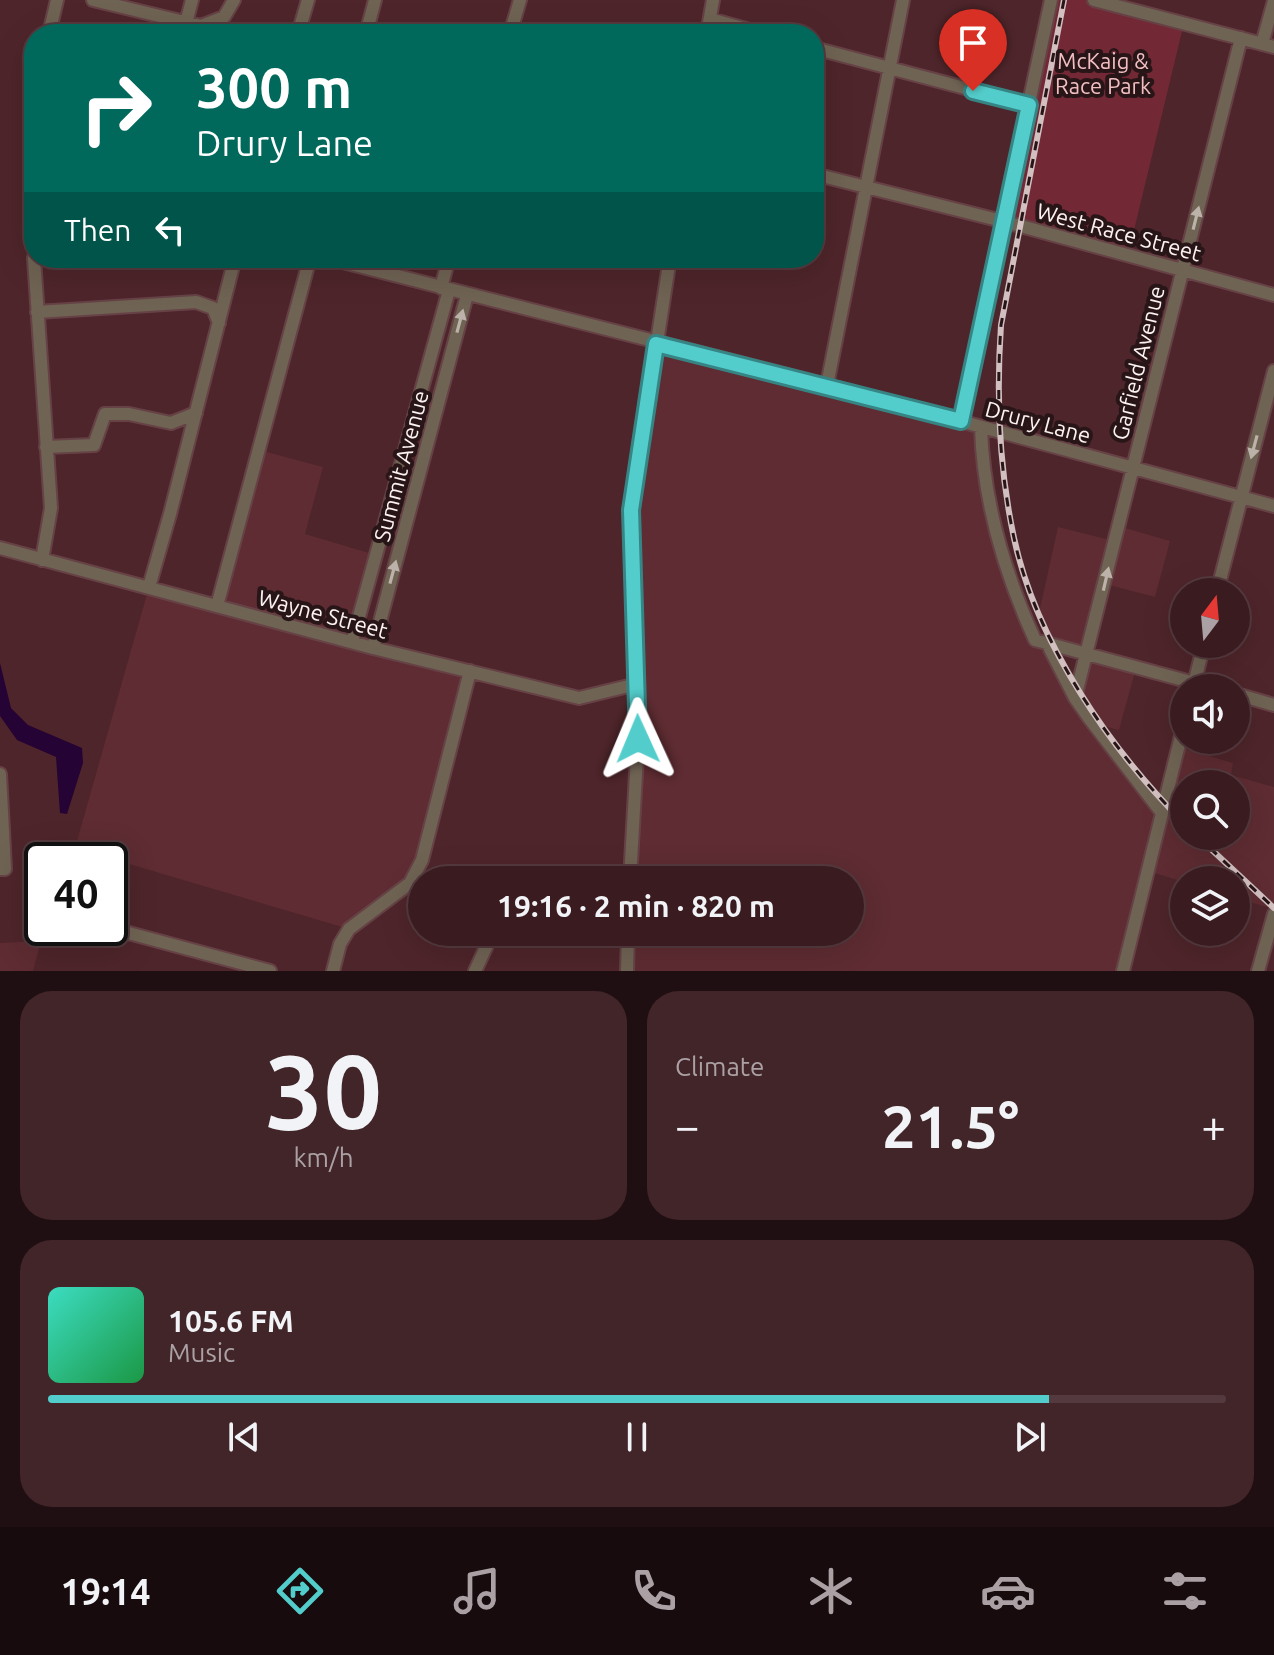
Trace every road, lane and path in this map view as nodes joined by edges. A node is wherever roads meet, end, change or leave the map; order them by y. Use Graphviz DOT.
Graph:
graph roads {
  1 [pos="57,0"];
  2 [pos="97,0"];
  3 [pos="192,0"];
  4 [pos="234,0"];
  5 [pos="308,0"];
  6 [pos="375,0"];
  7 [pos="520,0"];
  8 [pos="713,0"];
  9 [pos="903,0"];
  10 [pos="1051,0"];
  11 [pos="1094,0"];
  12 [pos="1274,1"];
  13 [pos="710,19"];
  14 [pos="186,23"];
  15 [pos="51,24"];
  16 [pos="191,24"];
  17 [pos="208,24"];
  18 [pos="301,24"];
  19 [pos="369,24"];
  20 [pos="513,24"];
  21 [pos="709,24"];
  22 [pos="728,24"];
  23 [pos="1241,38"];
  24 [pos="1268,46"];
  25 [pos="824,51"];
  26 [pos="890,69"];
  27 [pos="1029,105"];
  28 [pos="824,177"];
  29 [pos="868,189"];
  30 [pos="1002,221"];
  31 [pos="35,268"];
  32 [pos="233,268"];
  33 [pos="307,268"];
  34 [pos="365,268"];
  35 [pos="448,268"];
  36 [pos="668,268"];
  37 [pos="1183,269"];
  38 [pos="445,289"];
  39 [pos="467,295"];
  40 [pos="1274,295"];
  41 [pos="37,312"];
  42 [pos="219,323"];
  43 [pos="656,344"];
  44 [pos="1274,371"];
  45 [pos="827,385"];
  46 [pos="196,413"];
  47 [pos="961,421"];
  48 [pos="981,427"];
  49 [pos="46,447"];
  50 [pos="1132,467"];
  51 [pos="1241,498"];
  52 [pos="1274,506"];
  53 [pos="0,548"];
  54 [pos="42,560"];
  55 [pos="1221,578"];
  56 [pos="149,587"];
  57 [pos="217,606"];
  58 [pos="352,642"];
  59 [pos="1041,642"];
  60 [pos="373,648"];
  61 [pos="1088,655"];
  62 [pos="470,671"];
  63 [pos="1170,678"];
  64 [pos="637,684"];
  65 [pos="1075,698"];
  66 [pos="1250,698"];
  67 [pos="1274,705"];
  68 [pos="1177,754"];
  69 [pos="0,774"];
  70 [pos="1162,813"];
  71 [pos="631,866"];
  72 [pos="2,869"];
  73 [pos="1274,914"];
  74 [pos="128,933"];
  75 [pos="487,946"];
  76 [pos="628,946"];
  77 [pos="1274,956"];
  78 [pos="270,971"];
  79 [pos="333,971"];
  80 [pos="475,971"];
  81 [pos="627,971"];
  82 [pos="1123,971"];
  83 [pos="1259,971"];
  1 -- 15 [label="street"];
  2 -- 14 [label="street"];
  3 -- 14 [label="street"];
  4 -- 17 [label="street"];
  5 -- 18 [label="street"];
  6 -- 19 [label="street"];
  7 -- 20 [label="street"];
  8 -- 13 [label="street"];
  9 -- 26 [label="street"];
  10 -- 27 [label="street"];
  11 -- 23 [label="street"];
  12 -- 24 [label="street"];
  13 -- 21 [label="street"];
  13 -- 22 [label="street"];
  14 -- 16 [label="street"];
  23 -- 24 [label="street"];
  37 -- 23 [label="street, Garfield Avenue, one-way"];
  25 -- 26 [label="street"];
  26 -- 27 [label="street"];
  26 -- 29 [label="street"];
  27 -- 30 [label="street"];
  28 -- 29 [label="street, West Race Street"];
  29 -- 30 [label="street, West Race Street"];
  29 -- 45 [label="street"];
  30 -- 37 [label="street, West Race Street"];
  30 -- 47 [label="street"];
  31 -- 41 [label="street"];
  32 -- 42 [label="street"];
  33 -- 57 [label="street"];
  34 -- 38 [label="street, Drury Lane"];
  35 -- 38 [label="street, Summit Avenue"];
  36 -- 43 [label="street"];
  37 -- 40 [label="street, West Race Street"];
  37 -- 50 [label="street, Garfield Avenue"];
  38 -- 39 [label="street, Drury Lane"];
  38 -- 58 [label="street, Summit Avenue"];
  39 -- 43 [label="street, Drury Lane"];
  60 -- 39 [label="street, Summit Avenue, one-way"];
  41 -- 42 [label="street"];
  41 -- 49 [label="street"];
  42 -- 46 [label="street"];
  43 -- 45 [label="street, Drury Lane"];
  43 -- 64 [label="street"];
  44 -- 51 [label="street, one-way"];
  45 -- 47 [label="street, Drury Lane"];
  46 -- 49 [label="street"];
  46 -- 56 [label="street"];
  47 -- 48 [label="street, Drury Lane"];
  48 -- 50 [label="street, Drury Lane"];
  48 -- 59 [label="street"];
  49 -- 54 [label="street"];
  50 -- 51 [label="street, Drury Lane"];
  61 -- 50 [label="street, Garfield Avenue, one-way"];
  51 -- 52 [label="street, Drury Lane"];
  51 -- 55 [label="street"];
  53 -- 54 [label="street, Wayne Street"];
  54 -- 56 [label="street, Wayne Street"];
  56 -- 57 [label="street, Wayne Street"];
  57 -- 58 [label="street, Wayne Street"];
  58 -- 60 [label="street, Wayne Street"];
  59 -- 61 [label="street"];
  59 -- 65 [label="street"];
  60 -- 62 [label="street, Wayne Street"];
  61 -- 63 [label="street"];
  61 -- 65 [label="street, Garfield Avenue"];
  62 -- 64 [label="street, Wayne Street"];
  62 -- 79 [label="street"];
  64 -- 71 [label="street"];
  65 -- 70 [label="street"];
  66 -- 67 [label="street"];
  68 -- 70 [label="street"];
  69 -- 72 [label="street"];
  70 -- 82 [label="street"];
  73 -- 83 [label="street"];
  74 -- 78 [label="street"];
  75 -- 80 [label="street"];
  76 -- 81 [label="street"];
  77 -- 83 [label="street"];
}
